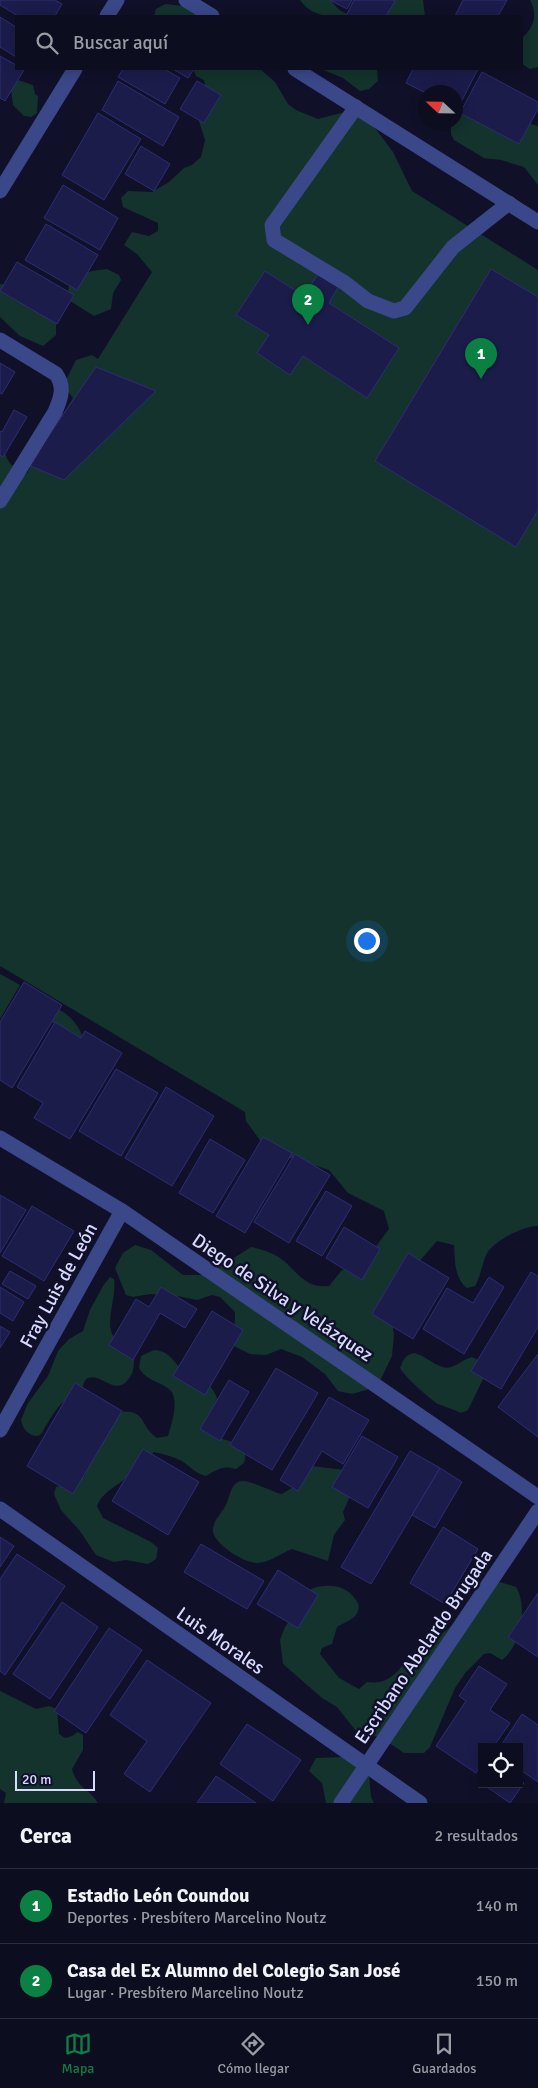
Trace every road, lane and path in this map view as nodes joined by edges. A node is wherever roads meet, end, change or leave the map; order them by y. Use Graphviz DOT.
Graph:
graph roads {
  1 [pos="117,0"];
  2 [pos="186,0"];
  3 [pos="108,15"];
  4 [pos="210,15"];
  5 [pos="74,70"];
  6 [pos="297,70"];
  7 [pos="356,107"];
  8 [pos="0,192"];
  9 [pos="509,204"];
  10 [pos="538,222"];
  11 [pos="0,340"];
  12 [pos="0,501"];
  13 [pos="0,1138"];
  14 [pos="122,1211"];
  15 [pos="0,1430"];
  16 [pos="538,1496"];
  17 [pos="0,1509"];
  18 [pos="538,1511"];
  19 [pos="366,1766"];
  20 [pos="341,1803"];
  21 [pos="420,1803"];
  1 -- 3 [label="street"];
  2 -- 4 [label="street"];
  5 -- 8 [label="street"];
  6 -- 7 [label="street"];
  7 -- 9 [label="street"];
  7 -- 9 [label="street"];
  9 -- 10 [label="street"];
  11 -- 12 [label="street"];
  13 -- 14 [label="street, Diego de Silva y Velázquez"];
  14 -- 15 [label="street, Fray Luis de León"];
  14 -- 16 [label="street, Diego de Silva y Velázquez"];
  17 -- 19 [label="street, Luis Morales"];
  18 -- 19 [label="street, Escribano Abelardo Brugada"];
  19 -- 20 [label="street, Escribano Abelardo Brugada"];
  19 -- 21 [label="street, Luis Morales"];
}
